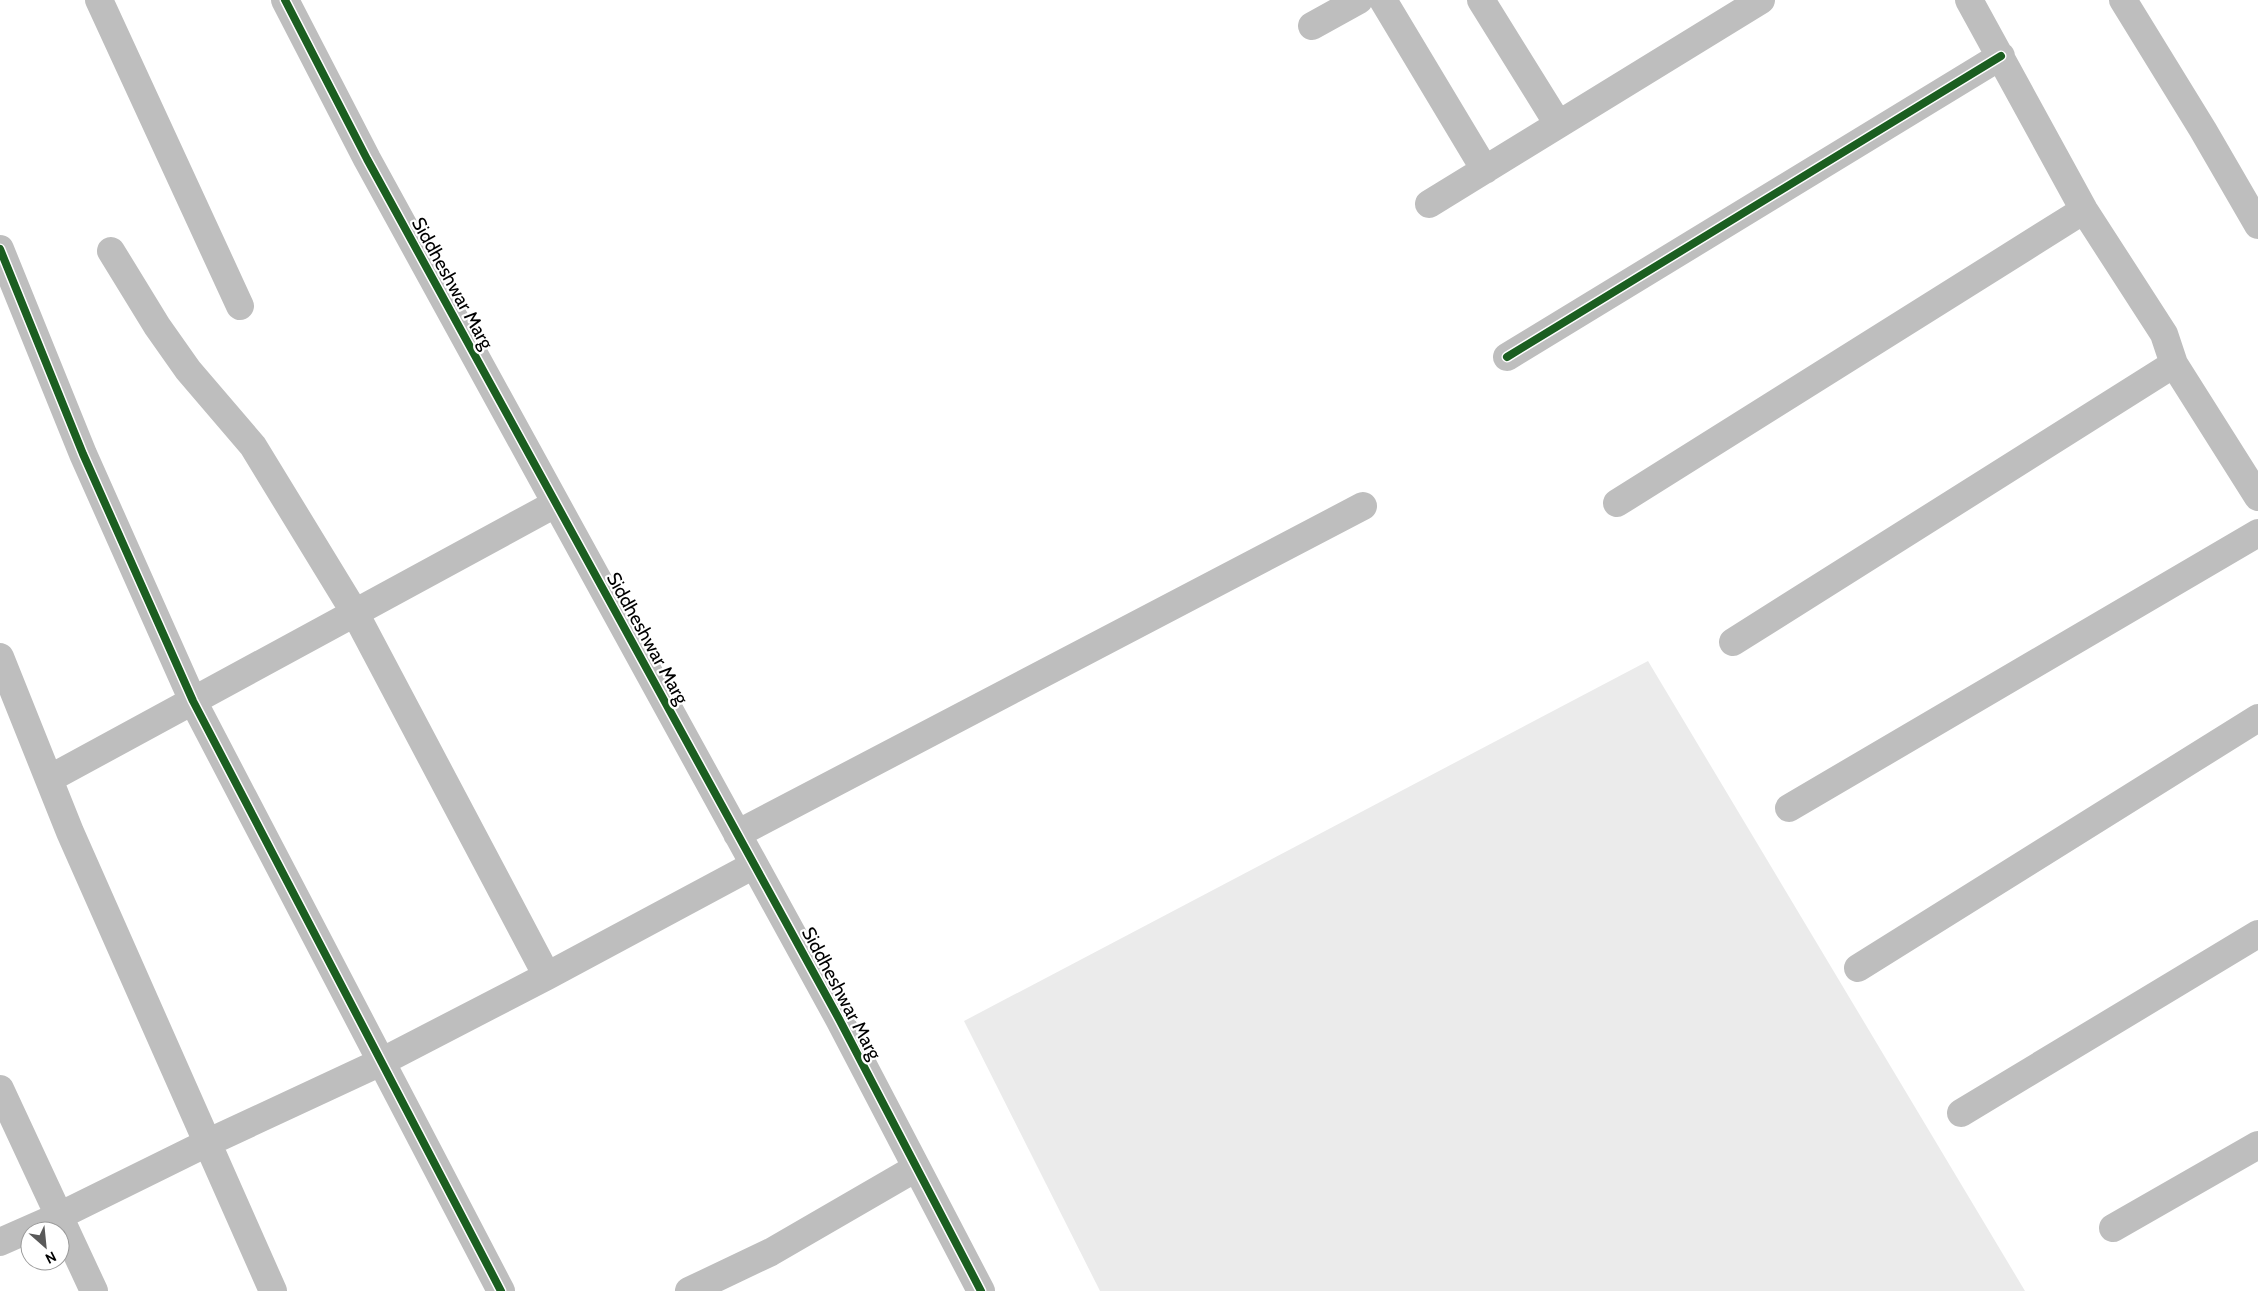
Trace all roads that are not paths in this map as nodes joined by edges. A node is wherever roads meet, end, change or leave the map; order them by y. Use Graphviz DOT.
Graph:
graph roads {
  1 [pos="98,0"];
  2 [pos="286,0"];
  3 [pos="1359,0"];
  4 [pos="1382,0"];
  5 [pos="1481,0"];
  6 [pos="1760,0"];
  7 [pos="1969,0"];
  8 [pos="2123,0"];
  9 [pos="1312,26"];
  10 [pos="2001,56"];
  11 [pos="1558,124"];
  12 [pos="1485,170"];
  13 [pos="1429,204"];
  14 [pos="2084,210"];
  15 [pos="2258,225"];
  16 [pos="0,249"];
  17 [pos="111,251"];
  18 [pos="240,306"];
  19 [pos="1507,357"];
  20 [pos="2174,364"];
  21 [pos="2258,497"];
  22 [pos="1617,503"];
  23 [pos="555,504"];
  24 [pos="1363,506"];
  25 [pos="2258,533"];
  26 [pos="355,613"];
  27 [pos="1733,642"];
  28 [pos="0,657"];
  29 [pos="192,701"];
  30 [pos="2258,718"];
  31 [pos="49,779"];
  32 [pos="1789,808"];
  33 [pos="737,834"];
  34 [pos="754,865"];
  35 [pos="2258,934"];
  36 [pos="1858,968"];
  37 [pos="547,976"];
  38 [pos="382,1062"];
  39 [pos="0,1089"];
  40 [pos="1961,1113"];
  41 [pos="207,1143"];
  42 [pos="2258,1145"];
  43 [pos="916,1168"];
  44 [pos="59,1216"];
  45 [pos="2113,1228"];
  46 [pos="0,1242"];
  47 [pos="94,1291"];
  48 [pos="273,1291"];
  49 [pos="501,1291"];
  50 [pos="689,1291"];
  51 [pos="981,1291"];
  1 -- 18 [label="street"];
  2 -- 23 [label="street, Siddheshwar Marg"];
  3 -- 9 [label="street"];
  4 -- 12 [label="street"];
  5 -- 11 [label="street"];
  6 -- 11 [label="street"];
  7 -- 10 [label="street"];
  8 -- 15 [label="street"];
  10 -- 14 [label="street"];
  10 -- 19 [label="street"];
  11 -- 12 [label="street"];
  12 -- 13 [label="street"];
  14 -- 20 [label="street"];
  14 -- 22 [label="street"];
  16 -- 29 [label="street"];
  17 -- 26 [label="street"];
  20 -- 21 [label="street"];
  20 -- 27 [label="street"];
  23 -- 26 [label="street"];
  23 -- 33 [label="street, Siddheshwar Marg"];
  24 -- 33 [label="street"];
  25 -- 32 [label="street"];
  26 -- 29 [label="street"];
  26 -- 37 [label="street"];
  28 -- 31 [label="street"];
  29 -- 31 [label="street"];
  29 -- 38 [label="street"];
  30 -- 36 [label="street"];
  31 -- 41 [label="street"];
  33 -- 34 [label="street, Siddheshwar Marg"];
  34 -- 37 [label="street"];
  34 -- 43 [label="street, Siddheshwar Marg"];
  35 -- 40 [label="street"];
  37 -- 38 [label="street"];
  38 -- 41 [label="street"];
  38 -- 49 [label="street"];
  39 -- 44 [label="street"];
  41 -- 44 [label="street"];
  41 -- 48 [label="street"];
  42 -- 45 [label="street"];
  43 -- 50 [label="street"];
  43 -- 51 [label="street, Siddheshwar Marg"];
  44 -- 46 [label="street"];
  44 -- 47 [label="street"];
}
